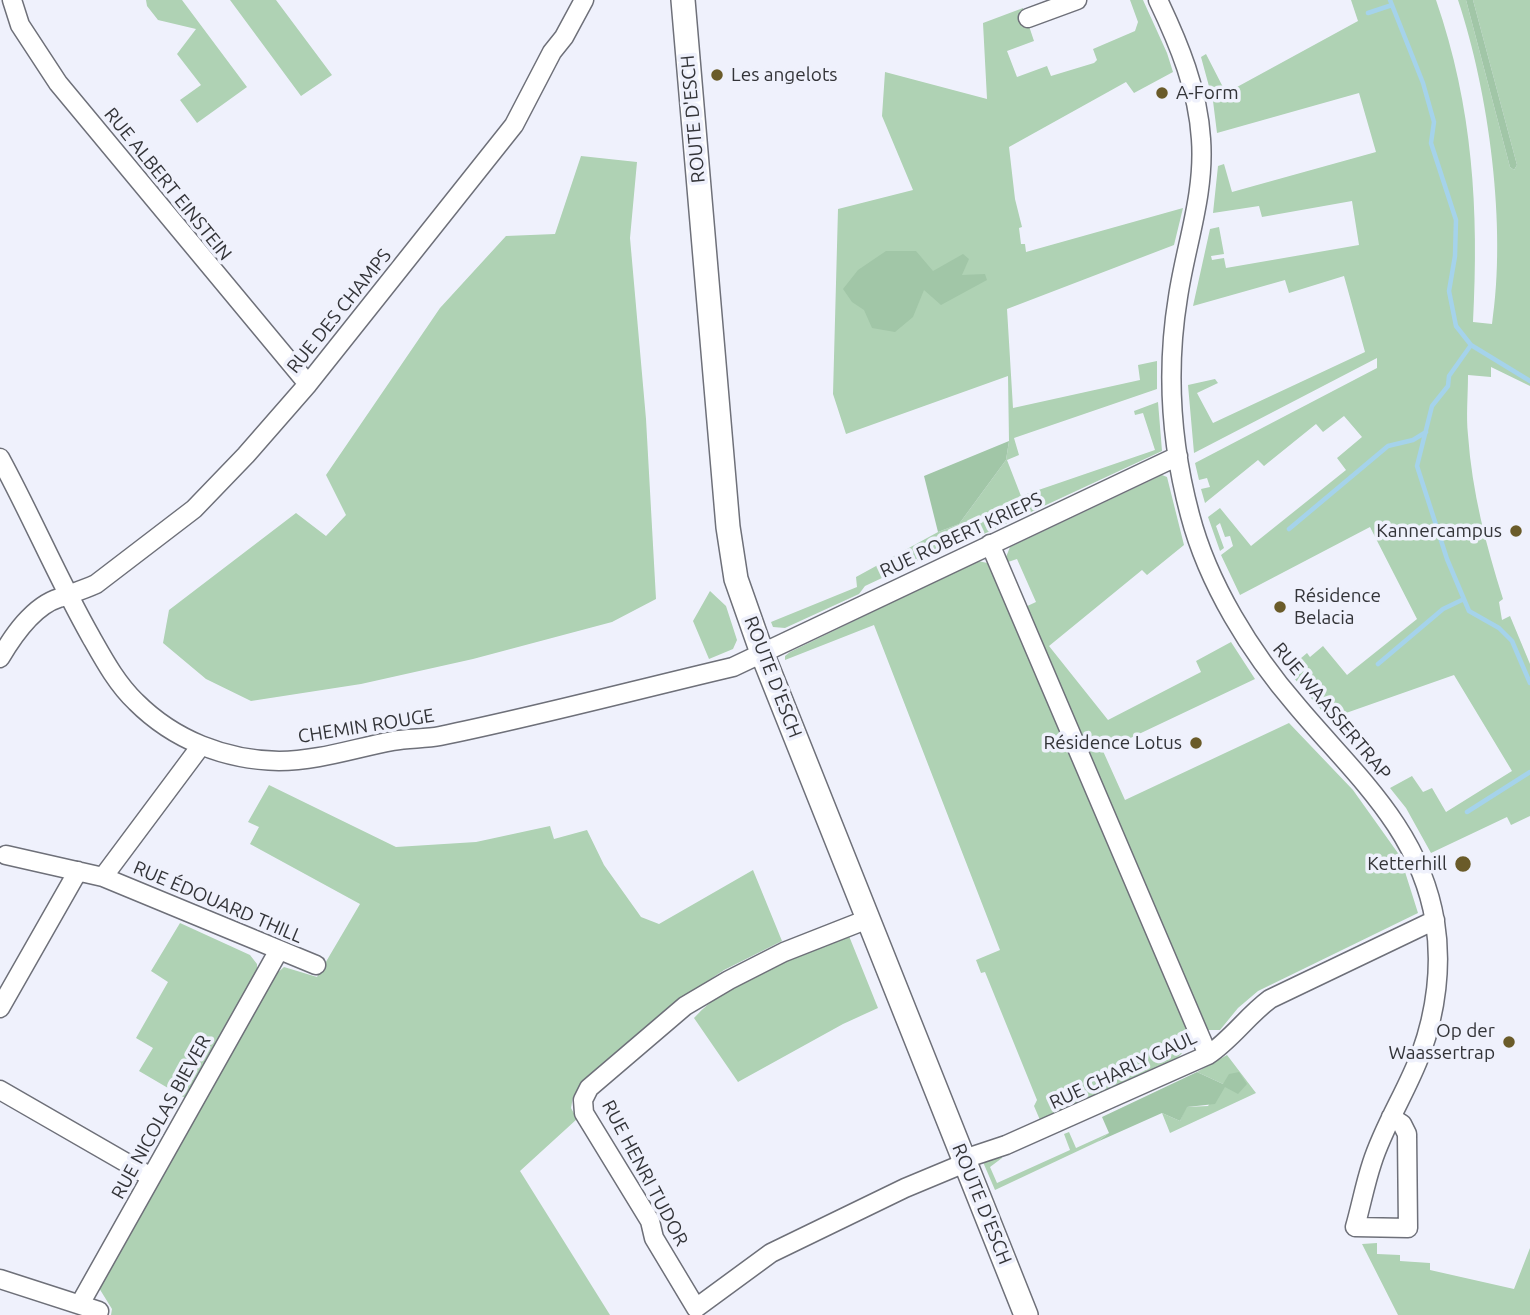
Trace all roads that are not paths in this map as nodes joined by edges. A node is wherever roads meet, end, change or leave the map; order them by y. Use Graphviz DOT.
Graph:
graph roads {
  1 [pos="12,0"];
  2 [pos="584,0"];
  3 [pos="683,0"];
  4 [pos="1077,0"];
  5 [pos="1158,0"];
  6 [pos="1028,18"];
  7 [pos="308,384"];
  8 [pos="1178,456"];
  9 [pos="0,458"];
  10 [pos="990,544"];
  11 [pos="69,596"];
  12 [pos="762,653"];
  13 [pos="0,658"];
  14 [pos="201,747"];
  15 [pos="6,855"];
  16 [pos="78,871"];
  17 [pos="103,877"];
  18 [pos="868,919"];
  19 [pos="1434,920"];
  20 [pos="279,950"];
  21 [pos="316,965"];
  22 [pos="0,1008"];
  23 [pos="1208,1055"];
  24 [pos="0,1090"];
  25 [pos="1391,1117"];
  26 [pos="964,1161"];
  27 [pos="152,1177"];
  28 [pos="0,1279"];
  29 [pos="80,1304"];
  30 [pos="99,1311"];
  31 [pos="693,1311"];
  32 [pos="1026,1315"];
  1 -- 7 [label="street, RUE ALBERT EINSTEIN"];
  2 -- 7 [label="street, RUE DES CHAMPS"];
  3 -- 12 [label="main road, ROUTE D'ESCH"];
  4 -- 6 [label="street"];
  5 -- 8 [label="street, RUE WAASSERTRAP"];
  7 -- 11 [label="street, RUE DES CHAMPS"];
  8 -- 10 [label="street, RUE ROBERT KRIEPS"];
  8 -- 19 [label="street, RUE WAASSERTRAP"];
  9 -- 11 [label="street, CHEMIN ROUGE"];
  10 -- 12 [label="street, RUE ROBERT KRIEPS"];
  10 -- 23 [label="street"];
  11 -- 13 [label="street, RUE DES CHAMPS"];
  11 -- 14 [label="street, CHEMIN ROUGE"];
  12 -- 14 [label="street, CHEMIN ROUGE"];
  12 -- 18 [label="main road, ROUTE D'ESCH"];
  14 -- 17 [label="street"];
  15 -- 16 [label="street, RUE ÉDOUARD THILL"];
  16 -- 17 [label="street, RUE ÉDOUARD THILL"];
  16 -- 22 [label="street"];
  17 -- 20 [label="street, RUE ÉDOUARD THILL"];
  18 -- 26 [label="main road, ROUTE D'ESCH"];
  18 -- 31 [label="street, RUE HENRI TUDOR"];
  19 -- 23 [label="street, RUE CHARLY GAUL"];
  19 -- 25 [label="street, RUE WAASSERTRAP"];
  20 -- 21 [label="street, RUE ÉDOUARD THILL"];
  20 -- 27 [label="street, RUE NICOLAS BIEVER"];
  23 -- 26 [label="street, RUE CHARLY GAUL"];
  24 -- 27 [label="street"];
  25 -- 25 [label="street, RUE WAASSERTRAP"];
  26 -- 31 [label="street, RUE HENRI TUDOR"];
  26 -- 32 [label="main road, ROUTE D'ESCH"];
  27 -- 29 [label="street, RUE NICOLAS BIEVER"];
  28 -- 29 [label="street"];
  29 -- 30 [label="street"];
}
